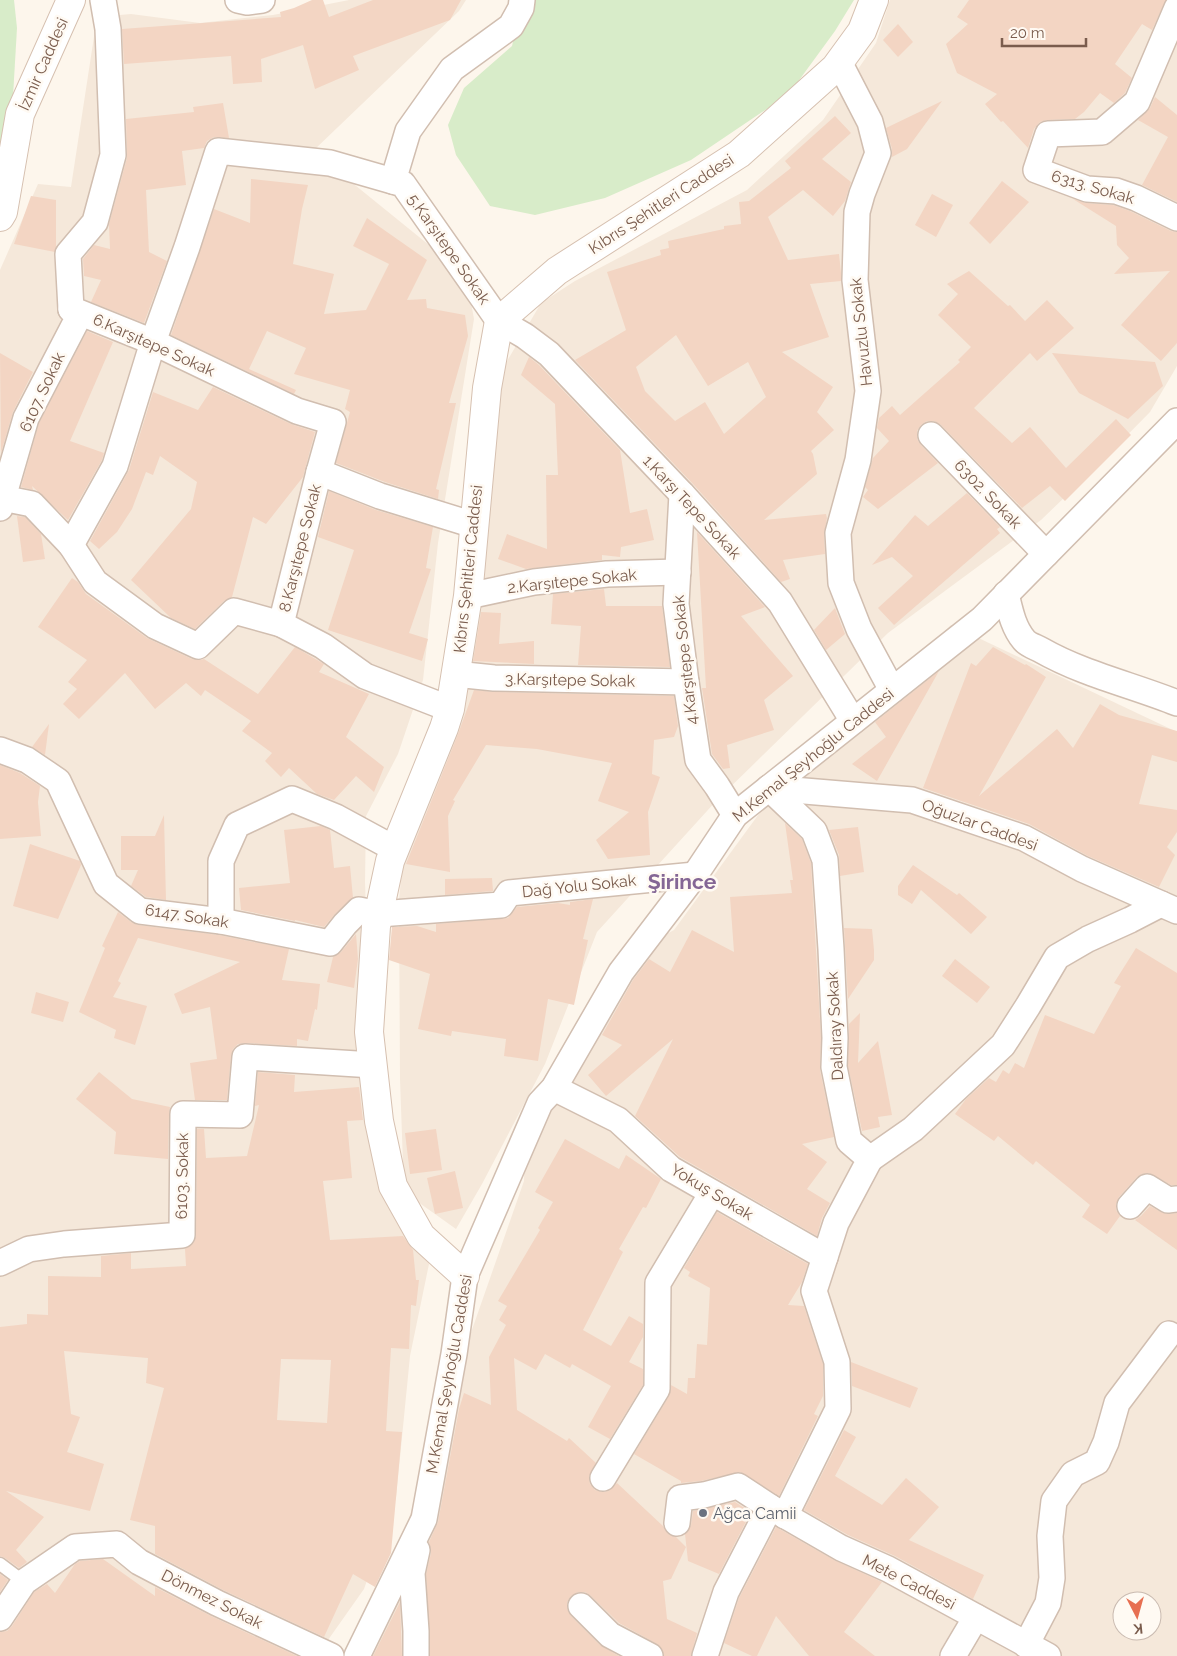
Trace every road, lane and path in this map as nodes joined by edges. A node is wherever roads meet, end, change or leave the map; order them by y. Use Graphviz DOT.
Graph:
graph roads {
  1 [pos="71,0"];
  2 [pos="103,0"];
  3 [pos="238,0"];
  4 [pos="262,0"];
  5 [pos="522,0"];
  6 [pos="874,0"];
  7 [pos="1177,8"];
  8 [pos="839,62"];
  9 [pos="393,181"];
  10 [pos="0,217"];
  11 [pos="1177,218"];
  12 [pos="71,309"];
  13 [pos="499,321"];
  14 [pos="153,342"];
  15 [pos="1177,421"];
  16 [pos="931,435"];
  17 [pos="319,472"];
  18 [pos="682,494"];
  19 [pos="1,503"];
  20 [pos="474,525"];
  21 [pos="70,545"];
  22 [pos="1046,554"];
  23 [pos="678,572"];
  24 [pos="1006,594"];
  25 [pos="468,596"];
  26 [pos="281,624"];
  27 [pos="455,674"];
  28 [pos="686,682"];
  29 [pos="892,690"];
  30 [pos="1177,703"];
  31 [pos="450,709"];
  32 [pos="853,720"];
  33 [pos="0,750"];
  34 [pos="769,788"];
  35 [pos="735,815"];
  36 [pos="395,849"];
  37 [pos="695,874"];
  38 [pos="1172,907"];
  39 [pos="379,914"];
  40 [pos="221,921"];
  41 [pos="373,1065"];
  42 [pos="554,1088"];
  43 [pos="870,1159"];
  44 [pos="712,1193"];
  45 [pos="1177,1200"];
  46 [pos="1130,1206"];
  47 [pos="825,1257"];
  48 [pos="0,1263"];
  49 [pos="465,1276"];
  50 [pos="1169,1334"];
  51 [pos="603,1478"];
  52 [pos="777,1511"];
  53 [pos="424,1519"];
  54 [pos="677,1523"];
  55 [pos="0,1564"];
  56 [pos="24,1582"];
  57 [pos="580,1606"];
  58 [pos="976,1617"];
  59 [pos="0,1618"];
  60 [pos="1026,1644"];
  61 [pos="331,1656"];
  62 [pos="357,1656"];
  63 [pos="416,1656"];
  64 [pos="650,1656"];
  65 [pos="705,1656"];
  66 [pos="953,1656"];
  67 [pos="1048,1656"];
  1 -- 10 [label="street, İzmir Caddesi"];
  2 -- 12 [label="street"];
  3 -- 4 [label="street"];
  5 -- 9 [label="street"];
  6 -- 8 [label="street, Kıbrıs Şehitleri Caddesi"];
  7 -- 11 [label="street, 6313. Sokak"];
  8 -- 13 [label="street, Kıbrıs Şehitleri Caddesi"];
  8 -- 29 [label="street, Havuzlu Sokak"];
  9 -- 13 [label="street, 5.Karşıtepe Sokak"];
  9 -- 14 [label="street, 5.Karşıtepe Sokak"];
  12 -- 14 [label="street, 6.Karşıtepe Sokak"];
  12 -- 19 [label="street, 6107. Sokak"];
  13 -- 18 [label="street, 1.Karşı Tepe Sokak"];
  13 -- 20 [label="street, Kıbrıs Şehitleri Caddesi"];
  14 -- 17 [label="street, 6.Karşıtepe Sokak"];
  14 -- 21 [label="street"];
  15 -- 22 [label="street, M.Kemal Şeyhoğlu Caddesi"];
  16 -- 22 [label="street, 6302. Sokak"];
  17 -- 20 [label="street"];
  17 -- 26 [label="street, 8.Karşıtepe Sokak"];
  18 -- 23 [label="street, 4.Karşıtepe Sokak"];
  18 -- 32 [label="street, 1.Karşı Tepe Sokak"];
  19 -- 21 [label="street"];
  20 -- 25 [label="street, Kıbrıs Şehitleri Caddesi"];
  21 -- 26 [label="street"];
  22 -- 24 [label="street, M.Kemal Şeyhoğlu Caddesi"];
  23 -- 25 [label="street, 2.Karşıtepe Sokak"];
  23 -- 28 [label="street, 4.Karşıtepe Sokak"];
  24 -- 29 [label="street, M.Kemal Şeyhoğlu Caddesi"];
  24 -- 30 [label="street"];
  25 -- 27 [label="street, Kıbrıs Şehitleri Caddesi"];
  26 -- 31 [label="street"];
  27 -- 28 [label="street, 3.Karşıtepe Sokak"];
  27 -- 31 [label="street, Kıbrıs Şehitleri Caddesi"];
  28 -- 35 [label="street, 4.Karşıtepe Sokak"];
  29 -- 32 [label="street, M.Kemal Şeyhoğlu Caddesi"];
  31 -- 36 [label="street, Kıbrıs Şehitleri Caddesi"];
  32 -- 34 [label="street, M.Kemal Şeyhoğlu Caddesi"];
  33 -- 40 [label="street, 6147. Sokak"];
  34 -- 35 [label="street, M.Kemal Şeyhoğlu Caddesi"];
  34 -- 38 [label="street, Oğuzlar Caddesi"];
  34 -- 43 [label="street, Daldıray Sokak"];
  35 -- 37 [label="street, M.Kemal Şeyhoğlu Caddesi"];
  36 -- 39 [label="street, Kıbrıs Şehitleri Caddesi"];
  36 -- 40 [label="street"];
  37 -- 39 [label="street, Dağ Yolu Sokak"];
  37 -- 42 [label="street, M.Kemal Şeyhoğlu Caddesi"];
  38 -- 43 [label="street"];
  39 -- 40 [label="street, 6147. Sokak"];
  39 -- 41 [label="street, Kıbrıs Şehitleri Caddesi"];
  41 -- 48 [label="street, 6103. Sokak"];
  41 -- 49 [label="street, Kıbrıs Şehitleri Caddesi"];
  42 -- 44 [label="street, Yokuş Sokak"];
  42 -- 49 [label="street, M.Kemal Şeyhoğlu Caddesi"];
  43 -- 47 [label="street"];
  44 -- 47 [label="street, Yokuş Sokak"];
  44 -- 51 [label="street"];
  45 -- 46 [label="street"];
  47 -- 52 [label="street"];
  49 -- 53 [label="street, M.Kemal Şeyhoğlu Caddesi"];
  50 -- 60 [label="street"];
  52 -- 54 [label="street, Mete Caddesi"];
  52 -- 58 [label="street, Mete Caddesi"];
  52 -- 65 [label="street"];
  53 -- 62 [label="street, M.Kemal Şeyhoğlu Caddesi"];
  53 -- 63 [label="street"];
  55 -- 56 [label="lane"];
  56 -- 59 [label="street"];
  56 -- 61 [label="street, Dönmez Sokak"];
  57 -- 64 [label="street"];
  58 -- 60 [label="street, Mete Caddesi"];
  58 -- 66 [label="street"];
  60 -- 67 [label="street, Mete Caddesi"];
}
